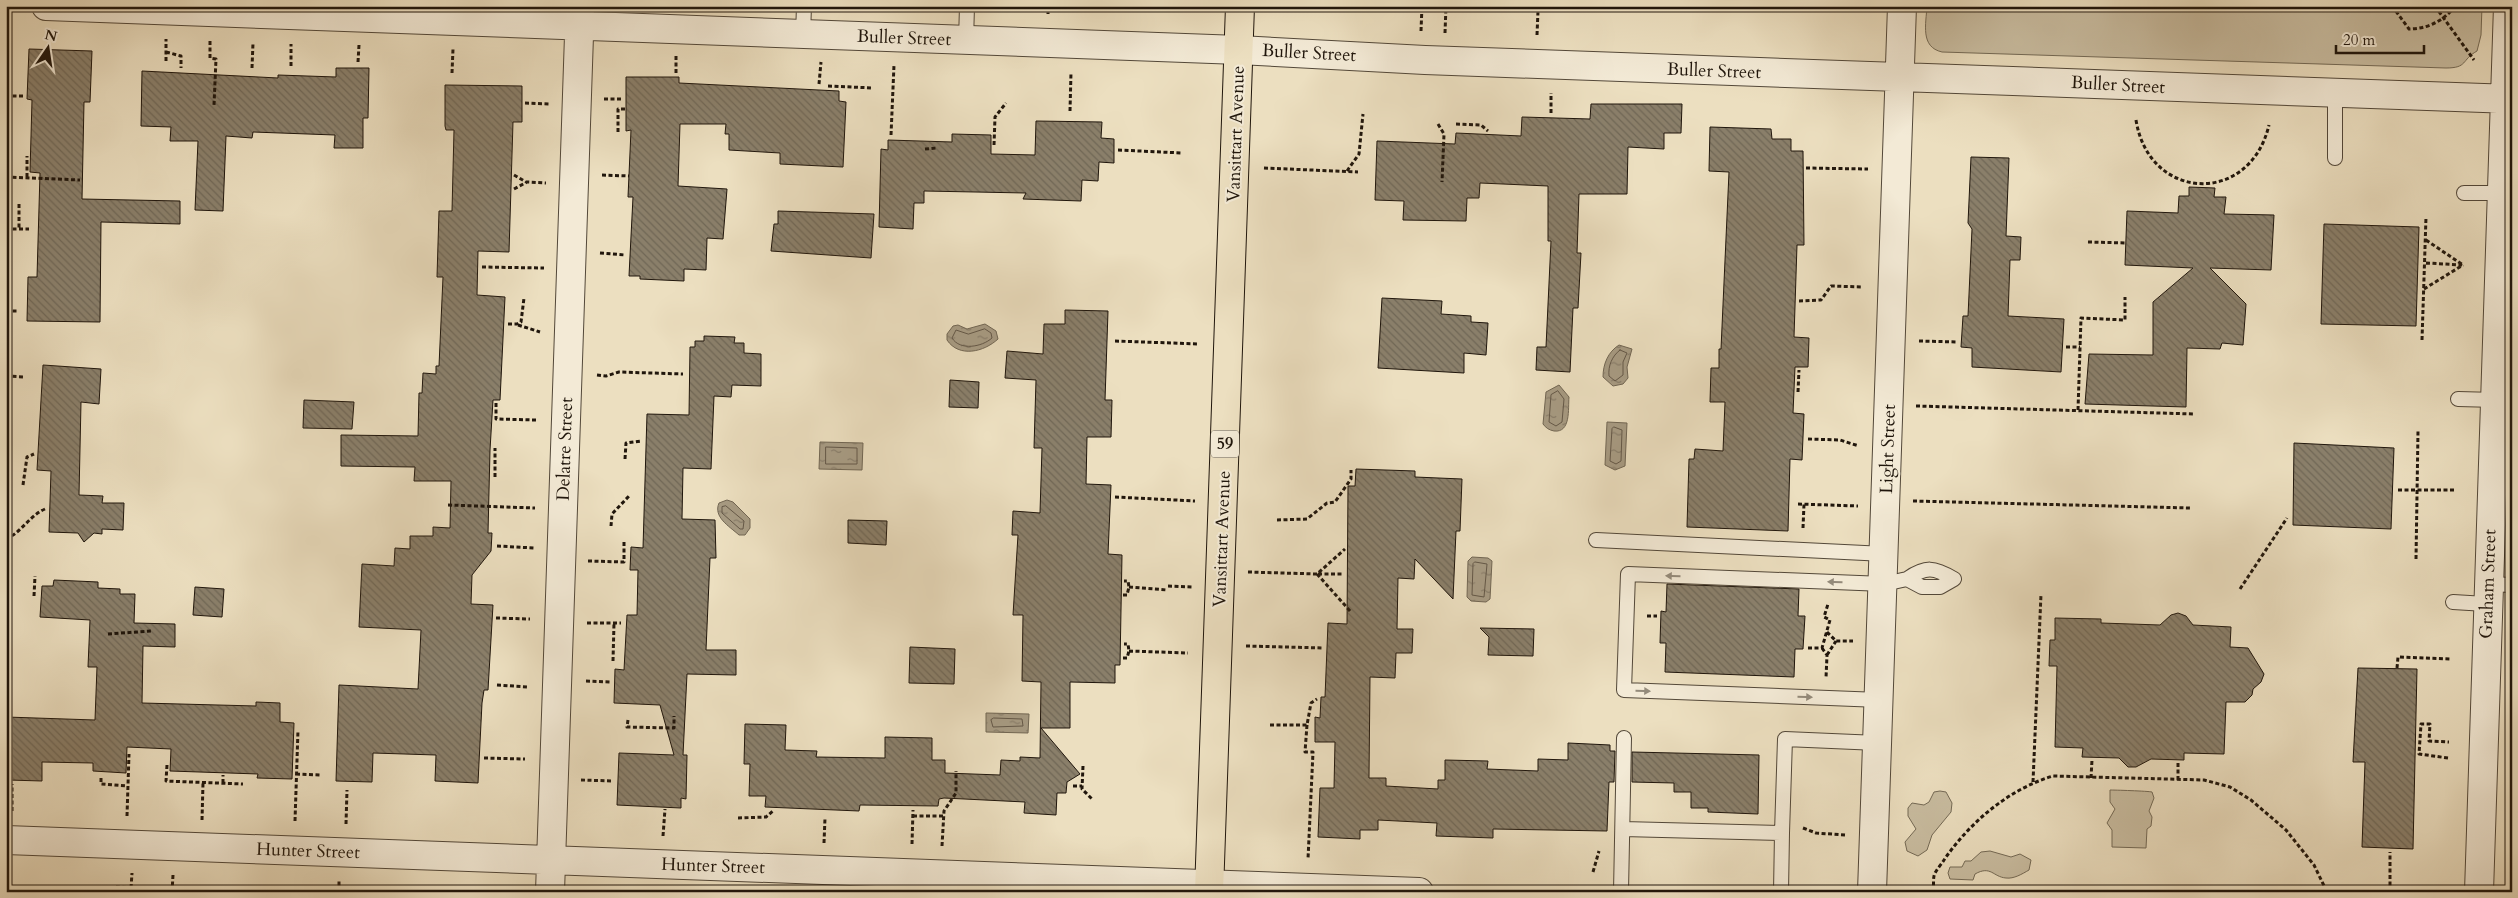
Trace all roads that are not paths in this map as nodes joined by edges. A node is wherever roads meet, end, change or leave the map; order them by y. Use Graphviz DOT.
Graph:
graph roads {
  1 [pos="46,6"];
  2 [pos="804,6"];
  3 [pos="968,6"];
  4 [pos="1240,6"];
  5 [pos="1902,6"];
  6 [pos="2508,6"];
  7 [pos="580,17"];
  8 [pos="966,41"];
  9 [pos="812,45"];
  10 [pos="1239,50"];
  11 [pos="1900,78"];
  12 [pos="2334,95"];
  13 [pos="2508,99"];
  14 [pos="2335,158"];
  15 [pos="2464,193"];
  16 [pos="2501,193"];
  17 [pos="2505,318"];
  18 [pos="2501,389"];
  19 [pos="2458,399"];
  20 [pos="1596,540"];
  21 [pos="1885,554"];
  22 [pos="1895,582"];
  23 [pos="2495,591"];
  24 [pos="2453,602"];
  25 [pos="1880,700"];
  26 [pos="1624,738"];
  27 [pos="1878,743"];
  28 [pos="1782,827"];
  29 [pos="1622,829"];
  30 [pos="6,840"];
  31 [pos="551,860"];
  32 [pos="1210,887"];
  33 [pos="550,892"];
  34 [pos="1419,892"];
  35 [pos="1621,892"];
  36 [pos="1780,892"];
  37 [pos="1872,892"];
  38 [pos="2479,892"];
  1 -- 7 [label="street, Buller Street"];
  2 -- 9 [label="lane"];
  3 -- 8 [label="lane"];
  4 -- 10 [label="main road, Vansittart Avenue / 59"];
  5 -- 11 [label="street, Light Street"];
  6 -- 13 [label="street, Graham Street"];
  7 -- 9 [label="street, Buller Street"];
  7 -- 31 [label="street, Delatre Street"];
  8 -- 9 [label="street, Buller Street"];
  8 -- 10 [label="street, Buller Street"];
  10 -- 11 [label="street, Buller Street"];
  10 -- 32 [label="main road, Vansittart Avenue / 59"];
  11 -- 12 [label="street, Buller Street"];
  11 -- 21 [label="street, Light Street"];
  12 -- 13 [label="street, Buller Street"];
  12 -- 14 [label="lane"];
  13 -- 16 [label="street, Graham Street"];
  15 -- 16 [label="lane"];
  16 -- 17 [label="street, Graham Street"];
  17 -- 18 [label="street, Graham Street"];
  18 -- 19 [label="lane"];
  18 -- 23 [label="street, Graham Street"];
  20 -- 21 [label="lane"];
  21 -- 22 [label="street, Light Street"];
  22 -- 25 [label="street, Light Street"];
  22 -- 25 [label="lane, one-way"];
  23 -- 24 [label="lane"];
  23 -- 38 [label="street, Graham Street"];
  25 -- 27 [label="street, Light Street"];
  26 -- 29 [label="lane"];
  27 -- 28 [label="lane"];
  27 -- 37 [label="street, Light Street"];
  28 -- 29 [label="lane"];
  28 -- 36 [label="lane"];
  29 -- 35 [label="lane"];
  30 -- 31 [label="street, Hunter Street"];
  31 -- 32 [label="street, Hunter Street"];
  31 -- 33 [label="street, Delatre Street"];
  32 -- 34 [label="street, Hunter Street"];
}
